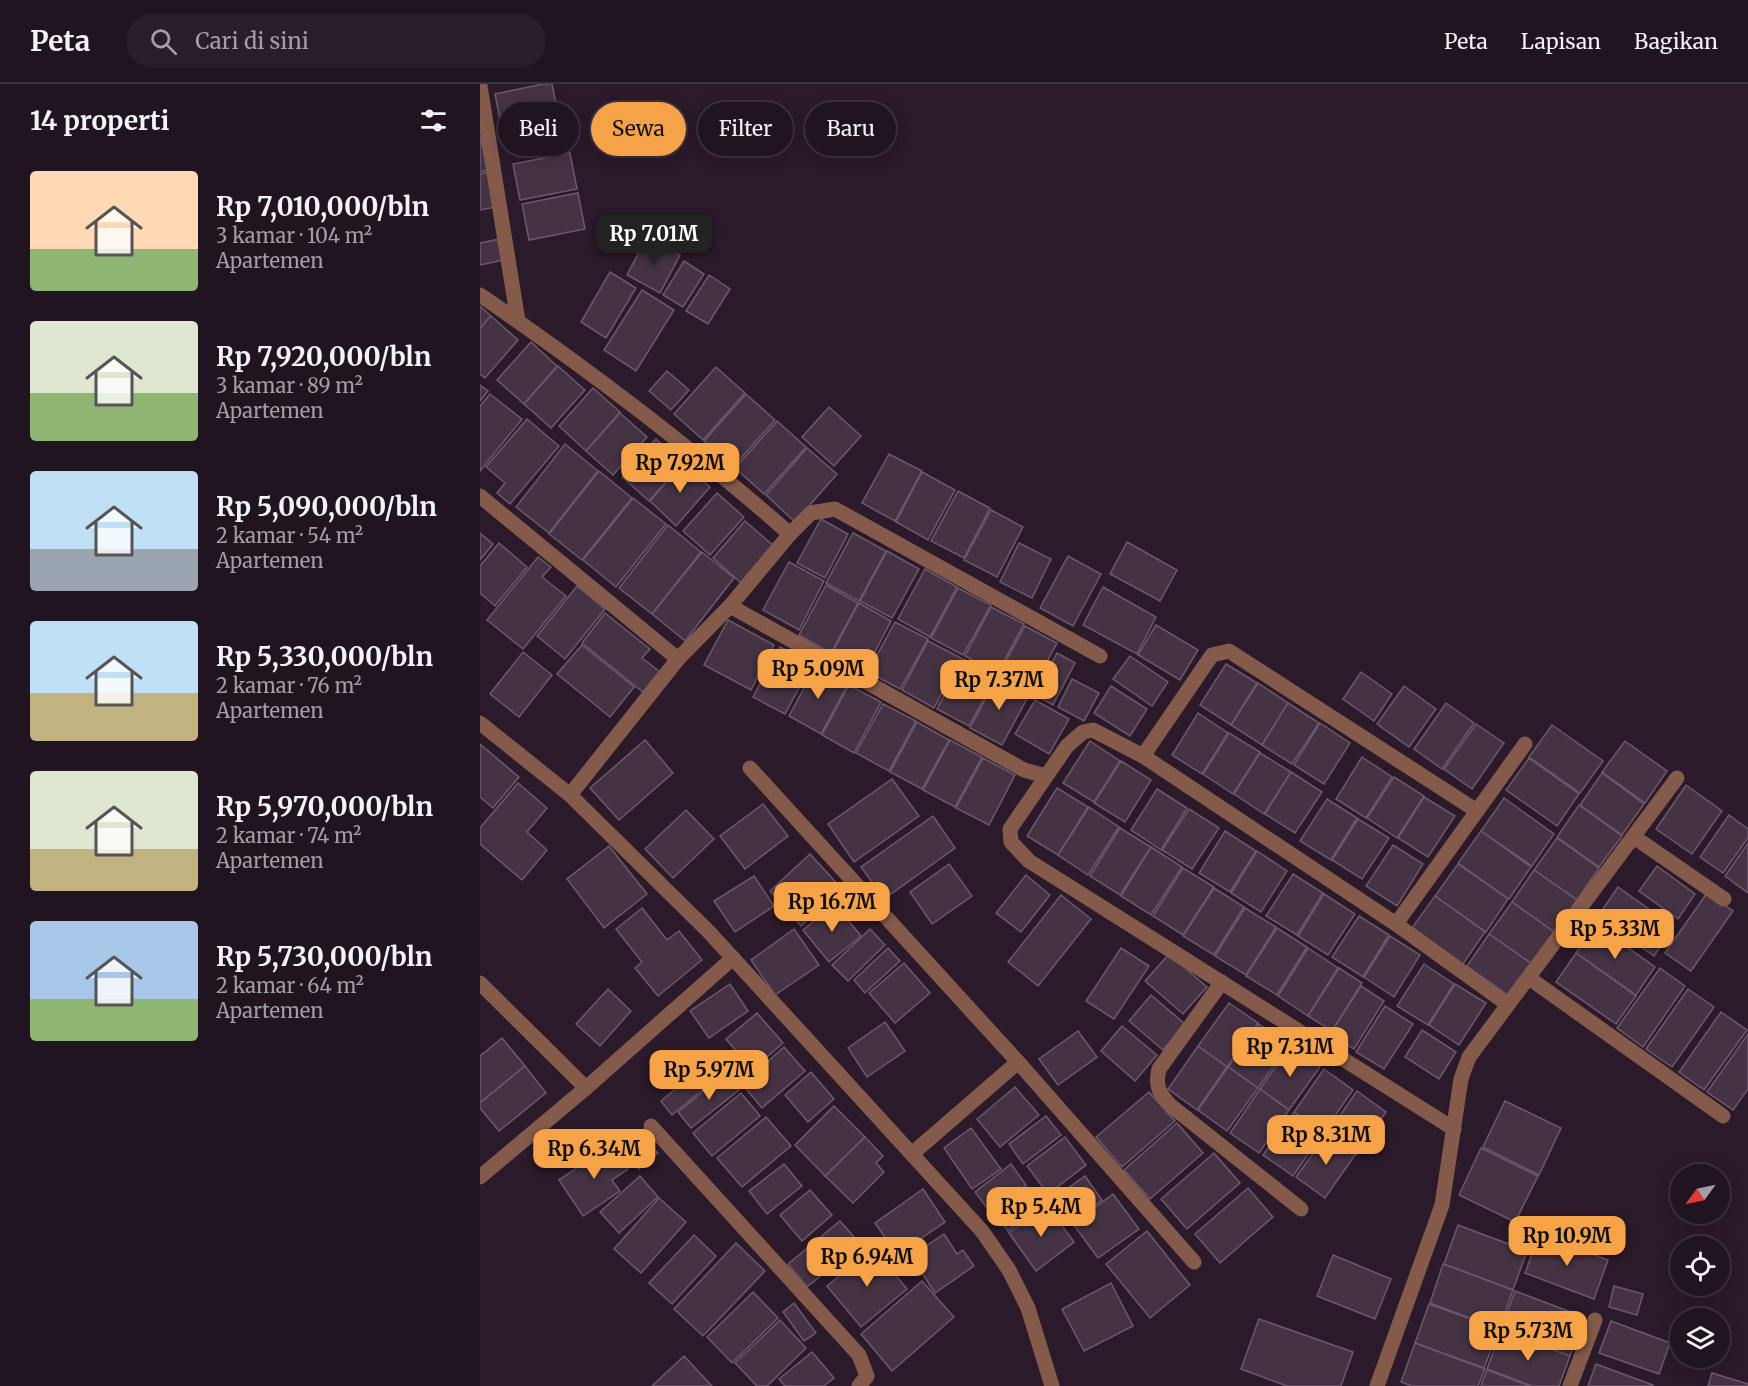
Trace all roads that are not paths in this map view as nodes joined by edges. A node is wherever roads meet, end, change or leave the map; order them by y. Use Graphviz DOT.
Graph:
graph roads {
  1 [pos="480,86"];
  2 [pos="480,295"];
  3 [pos="518,321"];
  4 [pos="480,496"];
  5 [pos="790,534"];
  6 [pos="730,606"];
  7 [pos="1100,656"];
  8 [pos="678,659"];
  9 [pos="480,723"];
  10 [pos="1525,744"];
  11 [pos="1143,756"];
  12 [pos="750,768"];
  13 [pos="1046,776"];
  14 [pos="1677,778"];
  15 [pos="570,795"];
  16 [pos="1477,811"];
  17 [pos="1634,837"];
  18 [pos="1724,899"];
  19 [pos="1396,924"];
  20 [pos="734,958"];
  21 [pos="1529,978"];
  22 [pos="1222,982"];
  23 [pos="480,983"];
  24 [pos="1507,1004"];
  25 [pos="1018,1062"];
  26 [pos="586,1088"];
  27 [pos="1723,1116"];
  28 [pos="651,1126"];
  29 [pos="1454,1129"];
  30 [pos="913,1153"];
  31 [pos="480,1177"];
  32 [pos="1301,1209"];
  33 [pos="1194,1262"];
  34 [pos="1595,1320"];
  35 [pos="859,1386"];
  36 [pos="1052,1386"];
  37 [pos="1377,1386"];
  38 [pos="1570,1386"];
  1 -- 3 [label="street"];
  2 -- 3 [label="street"];
  3 -- 5 [label="street"];
  4 -- 8 [label="street"];
  5 -- 6 [label="street"];
  5 -- 7 [label="street"];
  6 -- 8 [label="street"];
  6 -- 13 [label="street"];
  8 -- 15 [label="street"];
  9 -- 15 [label="street"];
  10 -- 16 [label="street"];
  11 -- 13 [label="street"];
  11 -- 16 [label="street"];
  11 -- 19 [label="street"];
  12 -- 25 [label="street"];
  13 -- 22 [label="street"];
  14 -- 17 [label="street"];
  15 -- 20 [label="street"];
  16 -- 19 [label="street"];
  17 -- 18 [label="street"];
  17 -- 21 [label="street"];
  19 -- 24 [label="street"];
  20 -- 26 [label="street"];
  20 -- 30 [label="street"];
  21 -- 24 [label="street"];
  21 -- 27 [label="street"];
  22 -- 29 [label="street"];
  22 -- 32 [label="street"];
  23 -- 26 [label="street"];
  24 -- 29 [label="street"];
  25 -- 30 [label="street"];
  25 -- 33 [label="street"];
  26 -- 31 [label="street"];
  28 -- 35 [label="street"];
  29 -- 37 [label="street"];
  30 -- 36 [label="street"];
  34 -- 38 [label="street"];
}
